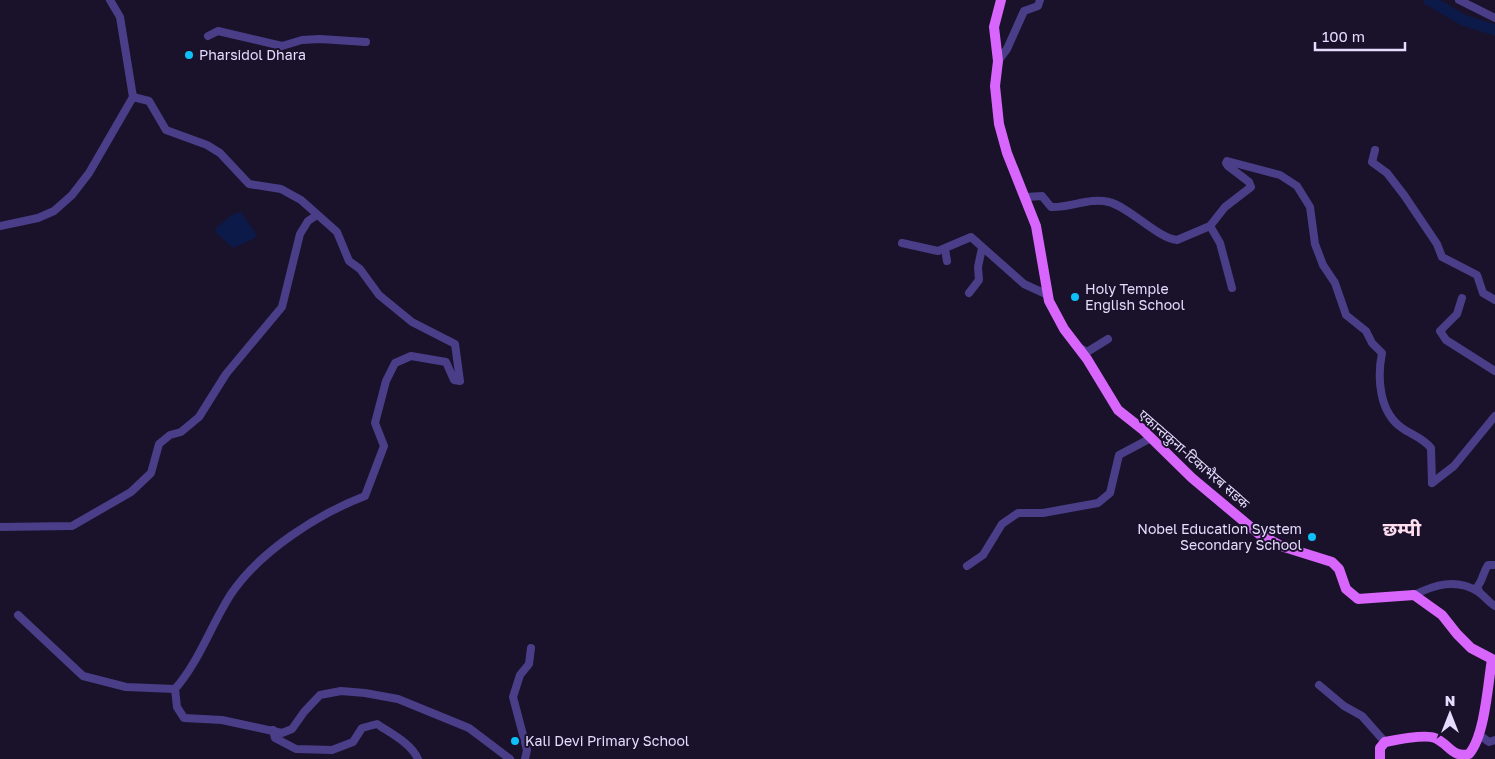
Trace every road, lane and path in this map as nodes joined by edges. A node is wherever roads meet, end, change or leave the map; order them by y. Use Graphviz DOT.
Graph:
graph roads {
  1 [pos="110,0"];
  2 [pos="1002,0"];
  3 [pos="1040,0"];
  4 [pos="1459,0"];
  5 [pos="1495,18"];
  6 [pos="208,36"];
  7 [pos="366,42"];
  8 [pos="998,61"];
  9 [pos="133,97"];
  10 [pos="1375,150"];
  11 [pos="1026,197"];
  12 [pos="317,214"];
  13 [pos="0,226"];
  14 [pos="1210,226"];
  15 [pos="902,243"];
  16 [pos="982,248"];
  17 [pos="945,249"];
  18 [pos="947,261"];
  19 [pos="1232,288"];
  20 [pos="969,292"];
  21 [pos="1048,295"];
  22 [pos="1462,298"];
  23 [pos="1495,300"];
  24 [pos="1108,339"];
  25 [pos="1074,344"];
  26 [pos="1495,371"];
  27 [pos="1495,416"];
  28 [pos="1151,438"];
  29 [pos="0,527"];
  30 [pos="1495,565"];
  31 [pos="967,566"];
  32 [pos="1480,593"];
  33 [pos="1414,595"];
  34 [pos="1495,606"];
  35 [pos="18,615"];
  36 [pos="531,648"];
  37 [pos="1494,658"];
  38 [pos="1319,685"];
  39 [pos="174,689"];
  40 [pos="273,730"];
  41 [pos="1478,734"];
  42 [pos="1495,740"];
  43 [pos="1385,742"];
  44 [pos="1463,757"];
  45 [pos="418,759"];
  46 [pos="510,759"];
  47 [pos="526,759"];
  48 [pos="1380,759"];
  1 -- 9 [label="street"];
  2 -- 8 [label="main road, एकान्तकुना-टिकाभैरब सडक"];
  3 -- 8 [label="street"];
  4 -- 5 [label="street"];
  6 -- 7 [label="street"];
  8 -- 11 [label="main road, एकान्तकुना-टिकाभैरब सडक"];
  9 -- 12 [label="street"];
  9 -- 13 [label="street"];
  10 -- 23 [label="street"];
  11 -- 14 [label="street"];
  11 -- 21 [label="main road, एकान्तकुना-टिकाभैरब सडक"];
  12 -- 29 [label="street"];
  12 -- 39 [label="street"];
  14 -- 19 [label="street"];
  14 -- 27 [label="street"];
  15 -- 17 [label="street"];
  16 -- 17 [label="street"];
  16 -- 20 [label="street"];
  16 -- 21 [label="street"];
  17 -- 18 [label="street"];
  21 -- 25 [label="main road, एकान्तकुना-टिकाभैरब सडक"];
  22 -- 26 [label="street"];
  24 -- 25 [label="street"];
  25 -- 28 [label="main road, एकान्तकुना-टिकाभैरब सडक"];
  28 -- 31 [label="street"];
  28 -- 33 [label="main road, एकान्तकुना-टिकाभैरब सडक"];
  30 -- 32 [label="street"];
  32 -- 33 [label="street"];
  32 -- 34 [label="street"];
  33 -- 37 [label="main road"];
  35 -- 39 [label="street"];
  36 -- 47 [label="street"];
  37 -- 41 [label="main road"];
  38 -- 43 [label="street"];
  39 -- 40 [label="street"];
  40 -- 45 [label="street"];
  40 -- 46 [label="street"];
  41 -- 42 [label="street"];
  41 -- 44 [label="main road"];
  43 -- 44 [label="main road"];
  43 -- 48 [label="main road"];
}
